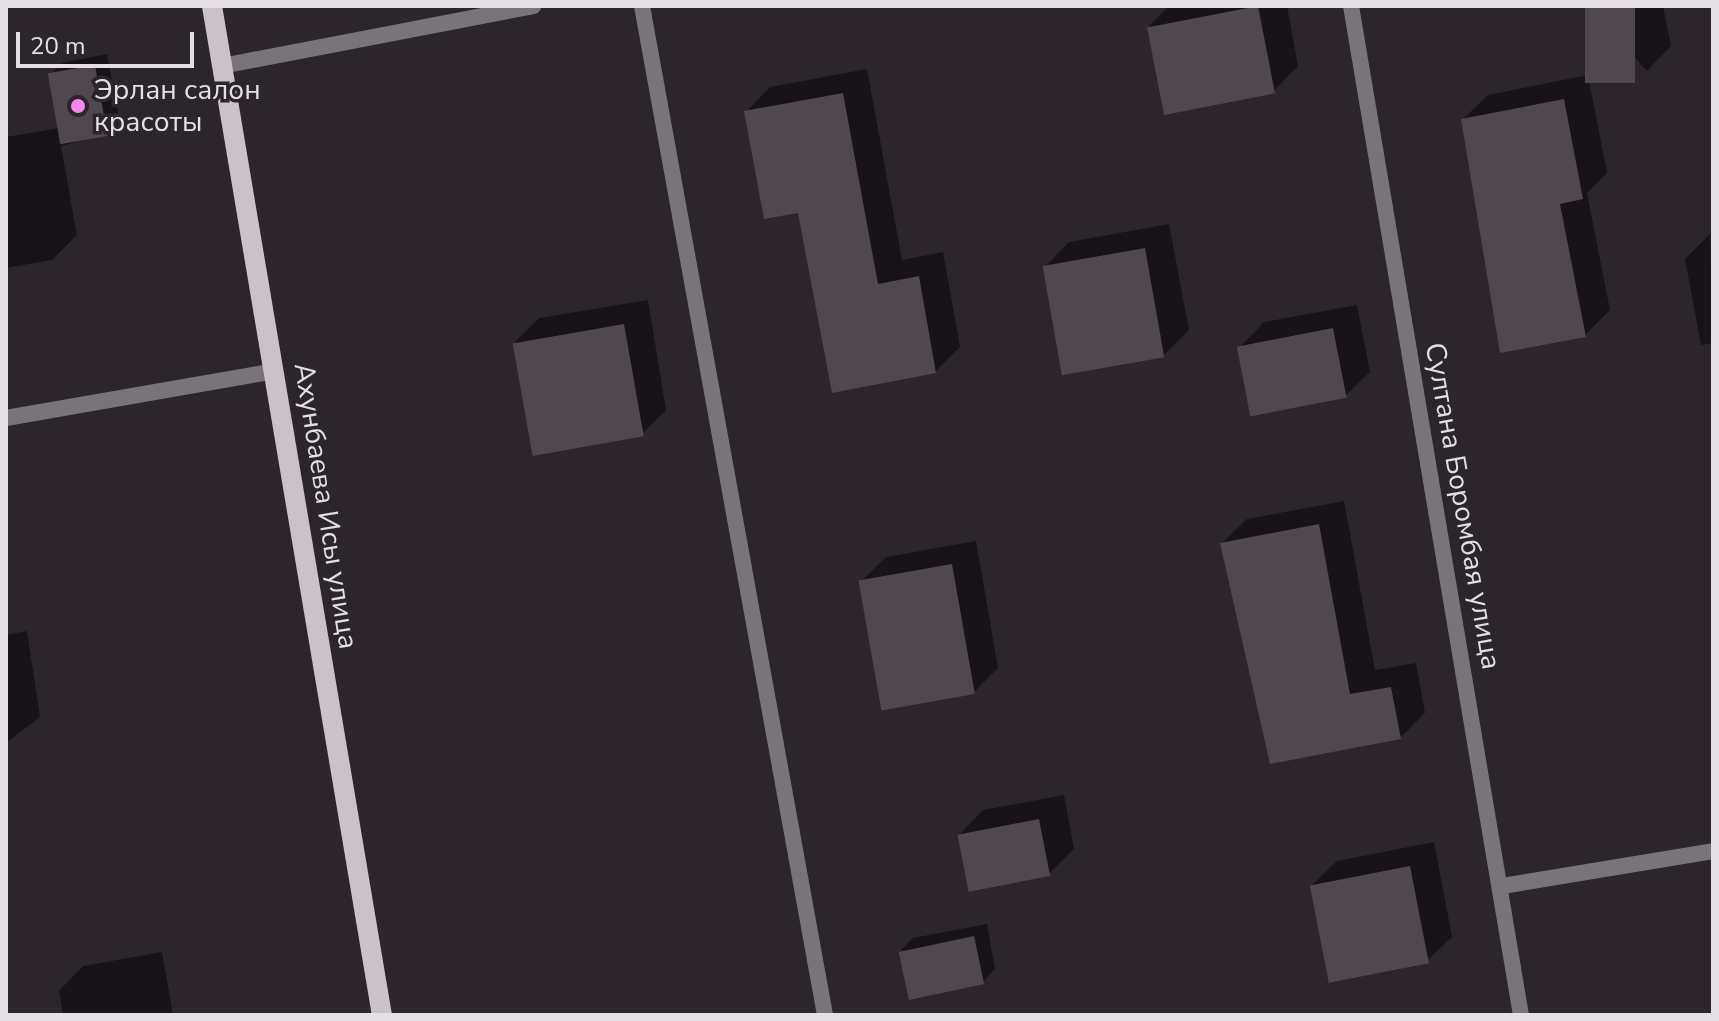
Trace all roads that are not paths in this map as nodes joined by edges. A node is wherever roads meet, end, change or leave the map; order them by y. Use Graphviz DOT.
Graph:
graph roads {
  1 [pos="212,6"];
  2 [pos="533,6"];
  3 [pos="642,6"];
  4 [pos="1351,6"];
  5 [pos="222,66"];
  6 [pos="275,371"];
  7 [pos="6,418"];
  8 [pos="1713,851"];
  9 [pos="1502,886"];
  10 [pos="382,1015"];
  11 [pos="825,1015"];
  12 [pos="1521,1015"];
  1 -- 5 [label="main road, Ахунбаева Исы улица"];
  2 -- 5 [label="street"];
  3 -- 11 [label="street"];
  4 -- 9 [label="street, Султана Боромбая улица"];
  5 -- 6 [label="main road, Ахунбаева Исы улица"];
  6 -- 7 [label="street"];
  6 -- 10 [label="main road, Ахунбаева Исы улица"];
  8 -- 9 [label="street"];
  9 -- 12 [label="street, Султана Боромбая улица"];
}
